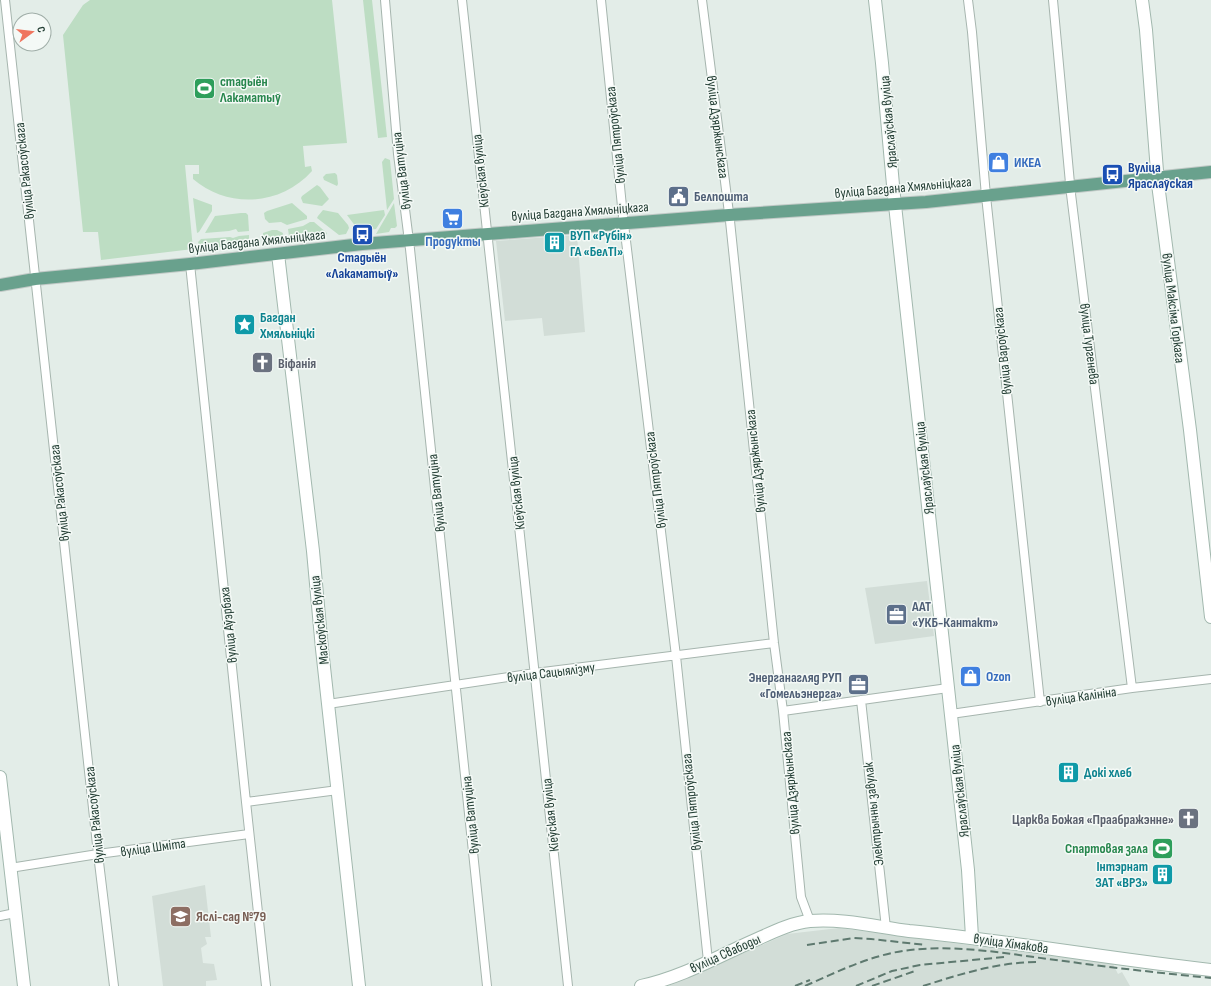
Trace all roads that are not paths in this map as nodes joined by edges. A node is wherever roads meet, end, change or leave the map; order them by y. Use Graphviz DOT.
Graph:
graph roads {
  1 [pos="5,0"];
  2 [pos="385,0"];
  3 [pos="462,0"];
  4 [pos="600,0"];
  5 [pos="702,0"];
  6 [pos="875,0"];
  7 [pos="968,0"];
  8 [pos="1053,0"];
  9 [pos="1142,0"];
  10 [pos="1211,172"];
  11 [pos="1158,177"];
  12 [pos="1071,187"];
  13 [pos="986,196"];
  14 [pos="896,204"];
  15 [pos="729,215"];
  16 [pos="624,223"];
  17 [pos="487,234"];
  18 [pos="409,240"];
  19 [pos="278,254"];
  20 [pos="190,264"];
  21 [pos="35,280"];
  22 [pos="0,285"];
  23 [pos="1211,617"];
  24 [pos="774,643"];
  25 [pos="676,656"];
  26 [pos="535,673"];
  27 [pos="1211,679"];
  28 [pos="457,685"];
  29 [pos="948,688"];
  30 [pos="1132,688"];
  31 [pos="861,700"];
  32 [pos="1040,702"];
  33 [pos="328,704"];
  34 [pos="783,711"];
  35 [pos="951,714"];
  36 [pos="0,777"];
  37 [pos="338,790"];
  38 [pos="246,802"];
  39 [pos="249,834"];
  40 [pos="98,854"];
  41 [pos="10,868"];
  42 [pos="15,913"];
  43 [pos="0,916"];
  44 [pos="810,921"];
  45 [pos="886,928"];
  46 [pos="972,937"];
  47 [pos="708,961"];
  48 [pos="1211,970"];
  49 [pos="24,986"];
  50 [pos="114,986"];
  51 [pos="266,986"];
  52 [pos="359,986"];
  53 [pos="488,986"];
  54 [pos="568,986"];
  55 [pos="641,986"];
  1 -- 21 [label="street, вуліца Ракасоўскага"];
  2 -- 18 [label="street, вуліца Ватуціна"];
  3 -- 17 [label="street, Кіеўская вуліца"];
  4 -- 16 [label="street, вуліца Пятроўскага"];
  5 -- 15 [label="street, вуліца Дзяржынскага"];
  6 -- 14 [label="street, Яраслаўская вуліца"];
  7 -- 13 [label="street, вуліца Вароўскага"];
  8 -- 12 [label="street, вуліца Тургенева"];
  9 -- 11 [label="street, вуліца Максіма Горкага"];
  10 -- 11 [label="main road, вуліца Багдана Хмяльніцкага"];
  11 -- 12 [label="main road, вуліца Багдана Хмяльніцкага"];
  11 -- 23 [label="street, вуліца Максіма Горкага"];
  12 -- 13 [label="main road, вуліца Багдана Хмяльніцкага"];
  12 -- 30 [label="street, вуліца Тургенева"];
  13 -- 14 [label="main road, вуліца Багдана Хмяльніцкага"];
  13 -- 32 [label="street, вуліца Вароўскага"];
  14 -- 15 [label="main road, вуліца Багдана Хмяльніцкага"];
  14 -- 29 [label="street, Яраслаўская вуліца"];
  15 -- 16 [label="main road, вуліца Багдана Хмяльніцкага"];
  15 -- 24 [label="street, вуліца Дзяржынскага"];
  16 -- 17 [label="main road, вуліца Багдана Хмяльніцкага"];
  16 -- 25 [label="street, вуліца Пятроўскага"];
  17 -- 18 [label="main road, вуліца Багдана Хмяльніцкага"];
  17 -- 26 [label="street, Кіеўская вуліца"];
  18 -- 19 [label="main road, вуліца Багдана Хмяльніцкага"];
  18 -- 28 [label="street, вуліца Ватуціна"];
  19 -- 20 [label="main road, вуліца Багдана Хмяльніцкага"];
  19 -- 33 [label="street, Маскоўская вуліца"];
  20 -- 21 [label="main road, вуліца Багдана Хмяльніцкага"];
  20 -- 38 [label="street, вуліца Аўэрбаха"];
  21 -- 22 [label="main road, вуліца Багдана Хмяльніцкага"];
  21 -- 40 [label="street, вуліца Ракасоўскага"];
  24 -- 25 [label="street, вуліца Сацыялізму"];
  24 -- 34 [label="street, вуліца Дзяржынскага"];
  25 -- 26 [label="street, вуліца Сацыялізму"];
  25 -- 47 [label="street, вуліца Пятроўскага"];
  26 -- 28 [label="street, вуліца Сацыялізму"];
  26 -- 54 [label="street, Кіеўская вуліца"];
  27 -- 30 [label="street, вуліца Калініна"];
  28 -- 33 [label="street, вуліца Сацыялізму"];
  28 -- 53 [label="street, вуліца Ватуціна"];
  29 -- 31 [label="street"];
  29 -- 35 [label="street, Яраслаўская вуліца"];
  30 -- 32 [label="street, вуліца Калініна"];
  31 -- 34 [label="street"];
  31 -- 45 [label="street, Электрычны завулак"];
  32 -- 35 [label="street, вуліца Калініна"];
  33 -- 37 [label="street, Маскоўская вуліца"];
  34 -- 44 [label="street, вуліца Дзяржынскага"];
  35 -- 46 [label="street, Яраслаўская вуліца"];
  36 -- 41 [label="street"];
  37 -- 38 [label="street"];
  37 -- 52 [label="street, Маскоўская вуліца"];
  38 -- 39 [label="street, вуліца Аўэрбаха"];
  39 -- 40 [label="street, вуліца Шміта"];
  39 -- 51 [label="street, вуліца Аўэрбаха"];
  40 -- 41 [label="street, вуліца Шміта"];
  40 -- 50 [label="street, вуліца Ракасоўскага"];
  41 -- 42 [label="street"];
  42 -- 43 [label="street"];
  42 -- 49 [label="street"];
  44 -- 45 [label="street, вуліца Хімакова"];
  44 -- 47 [label="street, вуліца Свабоды"];
  45 -- 46 [label="street, вуліца Хімакова"];
  46 -- 48 [label="street, вуліца Хімакова"];
  47 -- 55 [label="street, вуліца Свабоды"];
}
